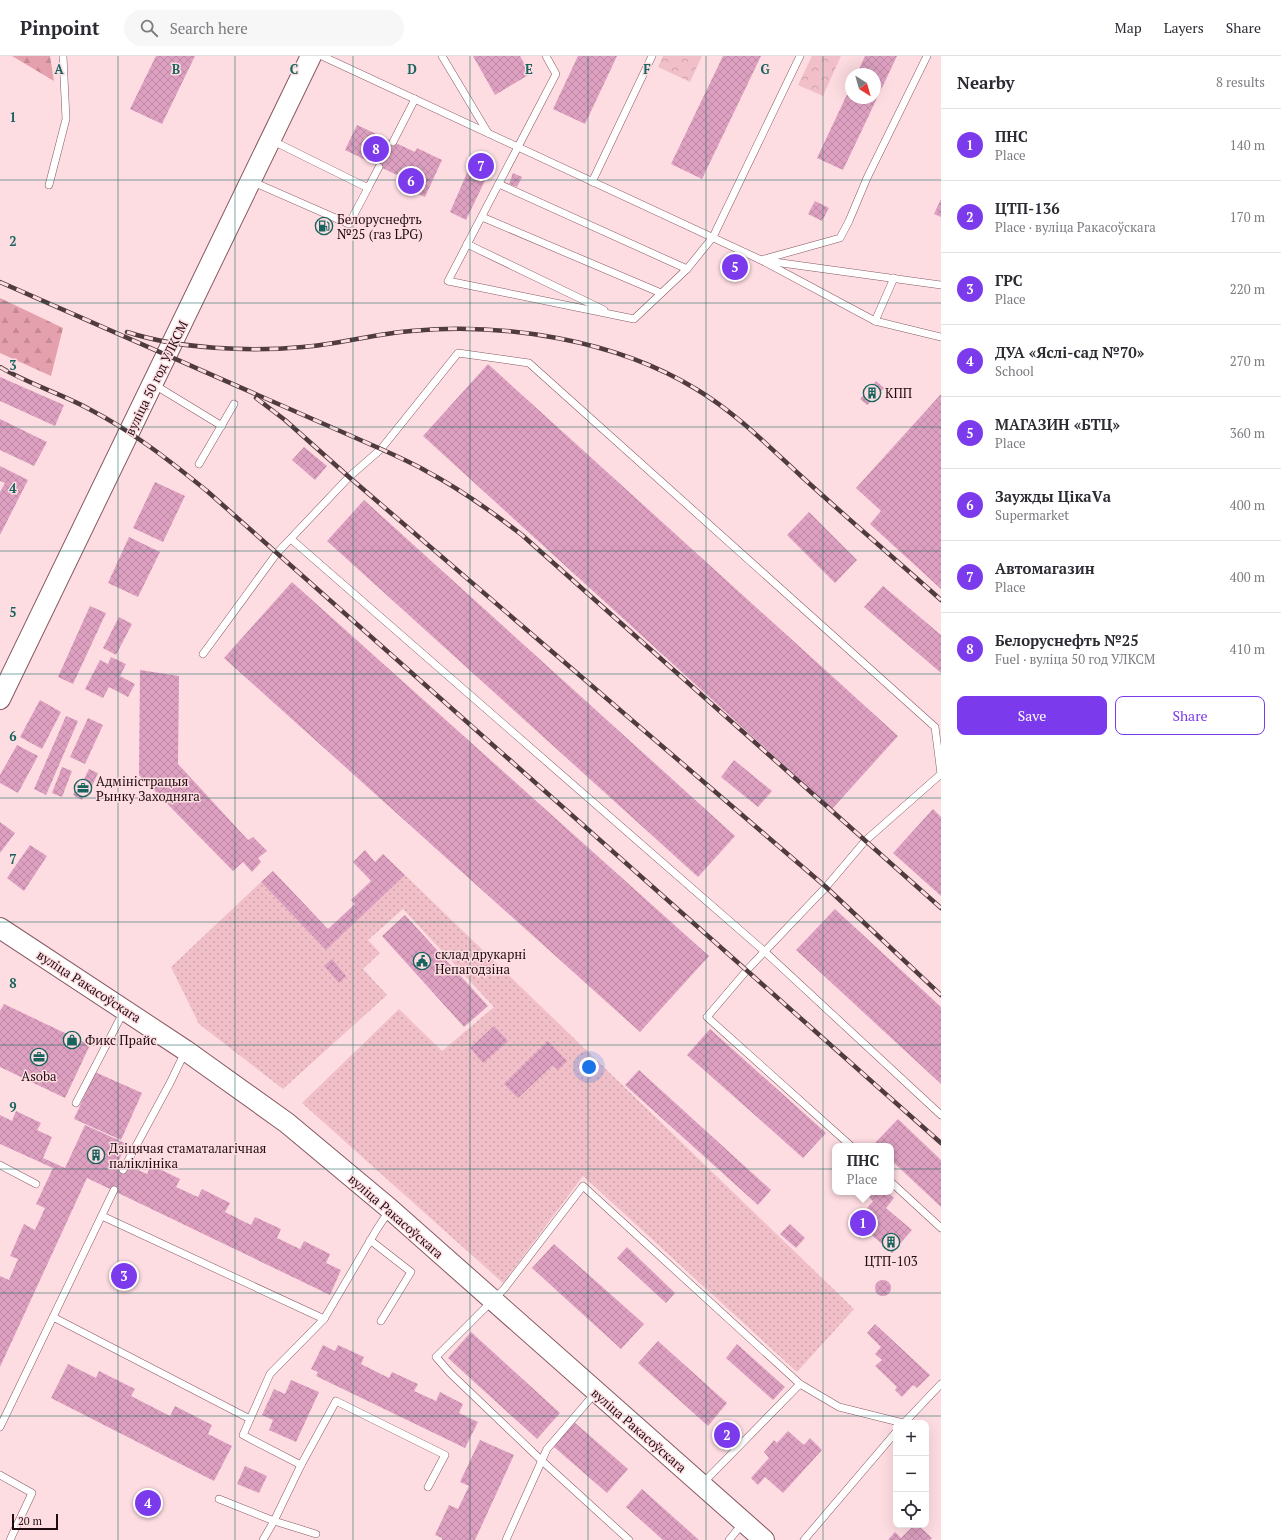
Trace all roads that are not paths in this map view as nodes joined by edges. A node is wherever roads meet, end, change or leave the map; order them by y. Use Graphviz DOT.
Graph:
graph roads {
  1 [pos="62,56"];
  2 [pos="311,56"];
  3 [pos="322,56"];
  4 [pos="442,56"];
  5 [pos="546,56"];
  6 [pos="652,56"];
  7 [pos="800,56"];
  8 [pos="927,56"];
  9 [pos="415,99"];
  10 [pos="488,133"];
  11 [pos="270,140"];
  12 [pos="393,142"];
  13 [pos="519,147"];
  14 [pos="379,167"];
  15 [pos="251,181"];
  16 [pos="592,182"];
  17 [pos="499,184"];
  18 [pos="49,185"];
  19 [pos="368,188"];
  20 [pos="482,217"];
  21 [pos="713,237"];
  22 [pos="467,244"];
  23 [pos="761,260"];
  24 [pos="687,268"];
  25 [pos="894,278"];
  26 [pos="941,285"];
  27 [pos="661,294"];
  28 [pos="613,315"];
  29 [pos="875,321"];
  30 [pos="941,337"];
  31 [pos="153,384"];
  32 [pos="234,404"];
  33 [pos="222,426"];
  34 [pos="199,464"];
  35 [pos="291,539"];
  36 [pos="203,654"];
  37 [pos="0,699"];
  38 [pos="941,774"];
  39 [pos="0,928"];
  40 [pos="764,951"];
  41 [pos="125,1010"];
  42 [pos="185,1050"];
  43 [pos="76,1103"];
  44 [pos="941,1115"];
  45 [pos="848,1143"];
  46 [pos="0,1166"];
  47 [pos="123,1170"];
  48 [pos="36,1184"];
  49 [pos="894,1185"];
  50 [pos="114,1190"];
  51 [pos="390,1209"];
  52 [pos="102,1216"];
  53 [pos="941,1228"];
  54 [pos="370,1240"];
  55 [pos="493,1300"];
  56 [pos="53,1316"];
  57 [pos="324,1319"];
  58 [pos="381,1321"];
  59 [pos="800,1384"];
  60 [pos="941,1384"];
  61 [pos="596,1392"];
  62 [pos="250,1419"];
  63 [pos="893,1420"];
  64 [pos="907,1420"];
  65 [pos="0,1427"];
  66 [pos="893,1436"];
  67 [pos="541,1460"];
  68 [pos="301,1465"];
  69 [pos="0,1475"];
  70 [pos="702,1485"];
  71 [pos="428,1487"];
  72 [pos="219,1499"];
  73 [pos="274,1521"];
  74 [pos="744,1522"];
  75 [pos="316,1534"];
  76 [pos="10,1540"];
  77 [pos="263,1540"];
  78 [pos="506,1540"];
  79 [pos="630,1540"];
  80 [pos="729,1540"];
  81 [pos="764,1540"];
  82 [pos="804,1540"];
  1 -- 18 [label="lane"];
  2 -- 11 [label="main road, вуліца 50 год УЛКСМ"];
  3 -- 9 [label="lane"];
  4 -- 10 [label="lane"];
  5 -- 13 [label="lane"];
  6 -- 16 [label="lane"];
  7 -- 21 [label="lane"];
  8 -- 23 [label="lane"];
  9 -- 10 [label="lane"];
  9 -- 12 [label="lane"];
  10 -- 13 [label="lane"];
  11 -- 15 [label="main road, вуліца 50 год УЛКСМ"];
  11 -- 19 [label="lane"];
  13 -- 16 [label="lane"];
  13 -- 17 [label="lane"];
  14 -- 19 [label="lane"];
  15 -- 19 [label="lane"];
  15 -- 31 [label="main road, вуліца 50 год УЛКСМ"];
  16 -- 21 [label="lane"];
  17 -- 20 [label="lane"];
  17 -- 24 [label="lane"];
  20 -- 22 [label="lane"];
  20 -- 27 [label="lane"];
  21 -- 23 [label="lane"];
  21 -- 24 [label="lane"];
  22 -- 28 [label="lane"];
  22 -- 28 [label="lane"];
  23 -- 25 [label="lane"];
  23 -- 29 [label="lane"];
  24 -- 27 [label="lane"];
  25 -- 26 [label="lane"];
  25 -- 29 [label="lane"];
  27 -- 28 [label="lane"];
  29 -- 30 [label="lane"];
  31 -- 33 [label="lane"];
  31 -- 37 [label="main road, вуліца 50 год УЛКСМ"];
  32 -- 33 [label="lane"];
  33 -- 34 [label="lane"];
  35 -- 36 [label="lane"];
  35 -- 38 [label="lane"];
  35 -- 40 [label="lane"];
  38 -- 40 [label="lane"];
  39 -- 41 [label="main road, вуліца Ракасоўскага"];
  40 -- 44 [label="lane"];
  40 -- 45 [label="lane"];
  41 -- 42 [label="main road, вуліца Ракасоўскага"];
  41 -- 43 [label="lane"];
  42 -- 47 [label="lane"];
  42 -- 51 [label="main road, вуліца Ракасоўскага"];
  46 -- 48 [label="lane"];
  49 -- 53 [label="lane"];
  50 -- 52 [label="lane"];
  51 -- 54 [label="lane"];
  51 -- 55 [label="main road, вуліца Ракасоўскага"];
  52 -- 56 [label="lane"];
  52 -- 57 [label="lane"];
  54 -- 57 [label="lane"];
  54 -- 58 [label="lane"];
  55 -- 59 [label="lane"];
  55 -- 61 [label="main road, вуліца Ракасоўскага"];
  55 -- 67 [label="lane"];
  56 -- 62 [label="lane"];
  56 -- 65 [label="lane"];
  57 -- 62 [label="lane"];
  59 -- 63 [label="lane"];
  59 -- 70 [label="lane"];
  60 -- 64 [label="lane"];
  61 -- 67 [label="lane"];
  61 -- 70 [label="main road, вуліца Ракасоўскага"];
  62 -- 68 [label="lane"];
  66 -- 82 [label="lane"];
  67 -- 78 [label="lane"];
  67 -- 79 [label="lane"];
  68 -- 71 [label="lane"];
  68 -- 73 [label="lane"];
  69 -- 76 [label="lane"];
  70 -- 74 [label="main road, вуліца Ракасоўскага"];
  72 -- 73 [label="lane"];
  73 -- 75 [label="lane"];
  73 -- 77 [label="lane"];
  74 -- 80 [label="lane"];
  74 -- 81 [label="main road, вуліца Ракасоўскага"];
}
